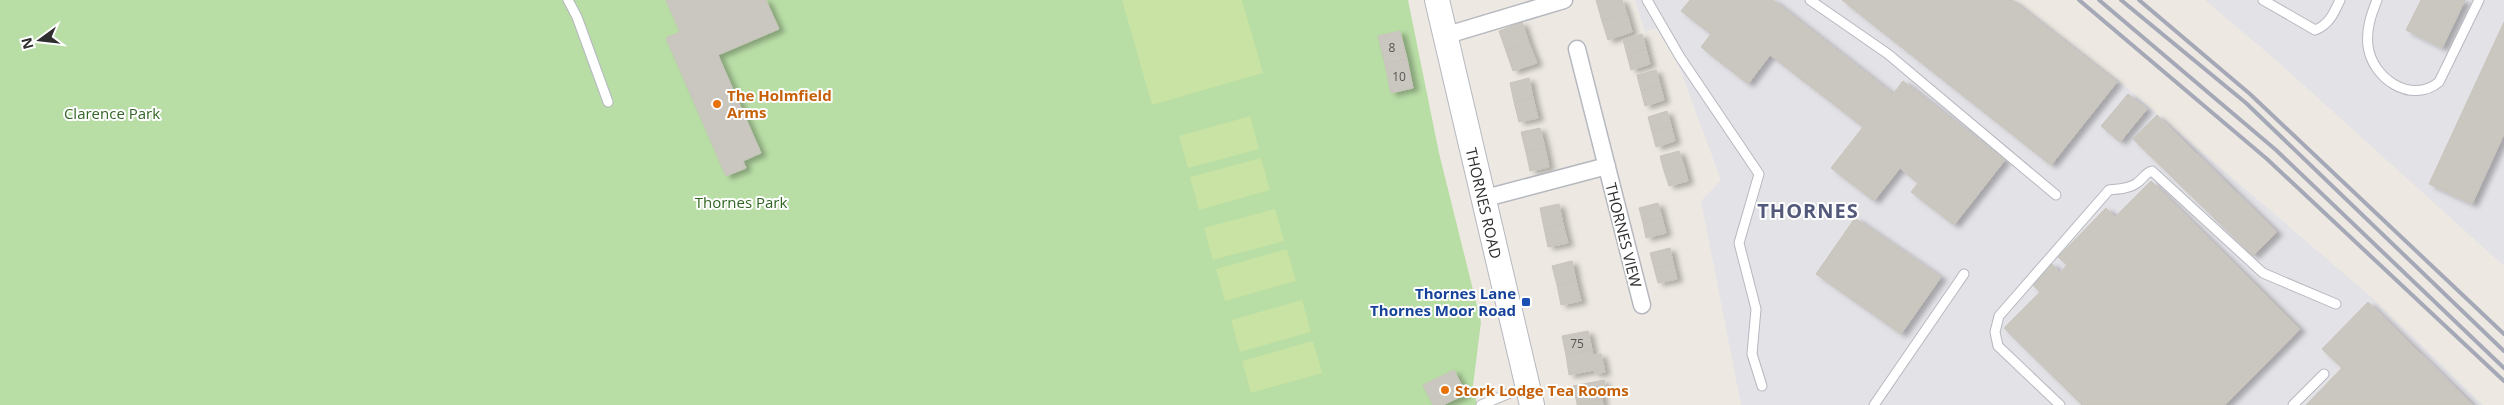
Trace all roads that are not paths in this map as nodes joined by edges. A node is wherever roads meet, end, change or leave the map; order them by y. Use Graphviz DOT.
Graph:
graph roads {
  1 [pos="568,0"];
  2 [pos="1436,0"];
  3 [pos="1564,0"];
  4 [pos="1646,0"];
  5 [pos="1810,0"];
  6 [pos="2264,0"];
  7 [pos="2340,0"];
  8 [pos="2377,0"];
  9 [pos="2479,0"];
  10 [pos="1444,36"];
  11 [pos="1577,49"];
  12 [pos="608,102"];
  13 [pos="1606,166"];
  14 [pos="2056,195"];
  15 [pos="1482,199"];
  16 [pos="1964,274"];
  17 [pos="1642,304"];
  18 [pos="2336,304"];
  19 [pos="2324,374"];
  20 [pos="1762,386"];
  21 [pos="1530,395"];
  22 [pos="1481,405"];
  23 [pos="1874,405"];
  24 [pos="2060,405"];
  25 [pos="2294,405"];
  1 -- 12 [label="lane"];
  2 -- 10 [label="main road, THORNES ROAD"];
  3 -- 10 [label="street"];
  4 -- 20 [label="lane"];
  5 -- 14 [label="lane"];
  6 -- 7 [label="lane"];
  8 -- 9 [label="lane"];
  10 -- 15 [label="main road, THORNES ROAD"];
  11 -- 13 [label="street, THORNES VIEW"];
  13 -- 15 [label="street, THORNES VIEW"];
  13 -- 17 [label="street, THORNES VIEW"];
  15 -- 21 [label="main road, THORNES ROAD"];
  16 -- 23 [label="lane"];
  18 -- 24 [label="lane"];
  19 -- 25 [label="lane"];
  21 -- 22 [label="lane"];
}
